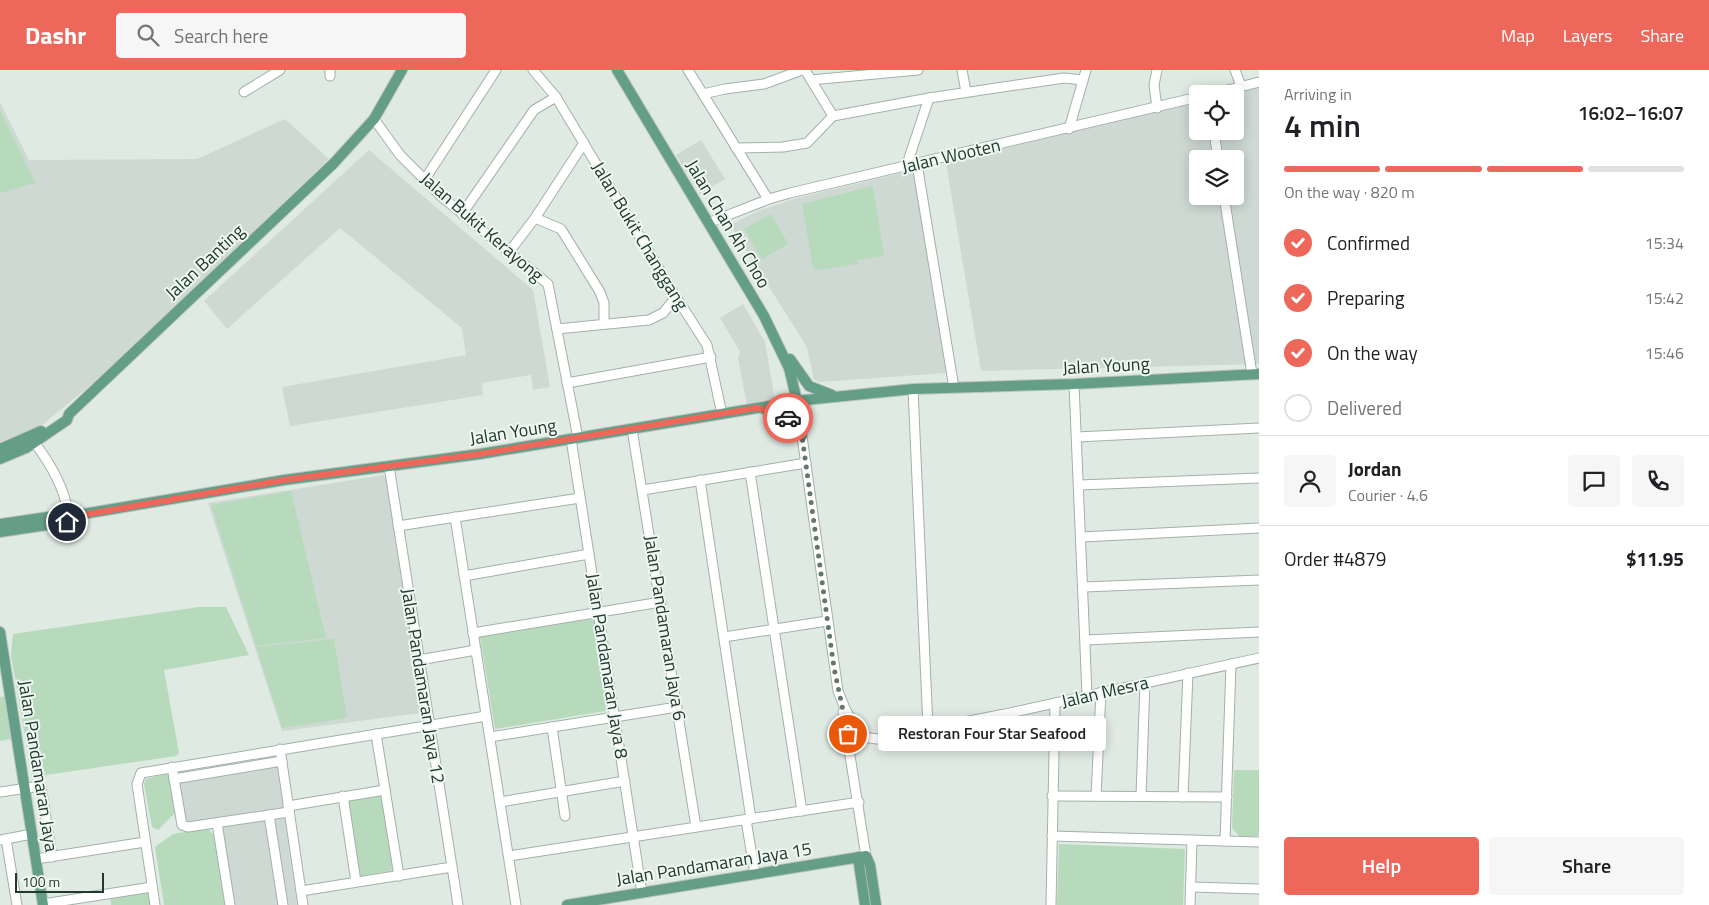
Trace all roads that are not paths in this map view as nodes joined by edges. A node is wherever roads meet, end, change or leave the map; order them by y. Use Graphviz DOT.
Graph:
graph roads {
  1 [pos="280,70"];
  2 [pos="402,70"];
  3 [pos="496,70"];
  4 [pos="533,70"];
  5 [pos="617,70"];
  6 [pos="688,70"];
  7 [pos="803,70"];
  8 [pos="918,70"];
  9 [pos="962,70"];
  10 [pos="1086,70"];
  11 [pos="1157,70"];
  12 [pos="1235,70"];
  13 [pos="811,80"];
  14 [pos="1083,80"];
  15 [pos="1259,82"];
  16 [pos="1241,85"];
  17 [pos="1244,85"];
  18 [pos="244,92"];
  19 [pos="966,92"];
  20 [pos="703,94"];
  21 [pos="556,96"];
  22 [pos="929,98"];
  23 [pos="1189,100"];
  24 [pos="1157,108"];
  25 [pos="833,116"];
  26 [pos="374,119"];
  27 [pos="1069,129"];
  28 [pos="584,143"];
  29 [pos="736,148"];
  30 [pos="917,164"];
  31 [pos="906,167"];
  32 [pos="425,179"];
  33 [pos="768,199"];
  34 [pos="1226,205"];
  35 [pos="462,214"];
  36 [pos="535,218"];
  37 [pos="708,223"];
  38 [pos="509,252"];
  39 [pos="676,297"];
  40 [pos="604,324"];
  41 [pos="558,328"];
  42 [pos="776,338"];
  43 [pos="712,358"];
  44 [pos="1256,374"];
  45 [pos="567,383"];
  46 [pos="1074,384"];
  47 [pos="954,388"];
  48 [pos="913,389"];
  49 [pos="836,396"];
  50 [pos="797,402"];
  51 [pos="756,408"];
  52 [pos="69,414"];
  53 [pos="722,414"];
  54 [pos="1259,428"];
  55 [pos="632,429"];
  56 [pos="802,436"];
  57 [pos="1077,437"];
  58 [pos="574,439"];
  59 [pos="34,442"];
  60 [pos="2,454"];
  61 [pos="806,463"];
  62 [pos="389,466"];
  63 [pos="750,472"];
  64 [pos="1259,478"];
  65 [pos="700,480"];
  66 [pos="1079,485"];
  67 [pos="643,490"];
  68 [pos="580,498"];
  69 [pos="72,515"];
  70 [pos="455,517"];
  71 [pos="0,524"];
  72 [pos="398,526"];
  73 [pos="1259,528"];
  74 [pos="0,532"];
  75 [pos="1082,537"];
  76 [pos="589,554"];
  77 [pos="464,576"];
  78 [pos="1259,580"];
  79 [pos="1084,587"];
  80 [pos="661,602"];
  81 [pos="598,613"];
  82 [pos="827,621"];
  83 [pos="774,629"];
  84 [pos="0,632"];
  85 [pos="1259,632"];
  86 [pos="473,633"];
  87 [pos="724,637"];
  88 [pos="1086,640"];
  89 [pos="476,650"];
  90 [pos="1259,658"];
  91 [pos="419,660"];
  92 [pos="1231,664"];
  93 [pos="1188,674"];
  94 [pos="1145,683"];
  95 [pos="1100,692"];
  96 [pos="1087,695"];
  97 [pos="841,699"];
  98 [pos="1055,703"];
  99 [pos="677,707"];
  100 [pos="486,716"];
  101 [pos="614,717"];
  102 [pos="430,725"];
  103 [pos="552,727"];
  104 [pos="928,728"];
  105 [pos="376,734"];
  106 [pos="490,737"];
  107 [pos="280,750"];
  108 [pos="282,762"];
  109 [pos="172,767"];
  110 [pos="174,779"];
  111 [pos="624,781"];
  112 [pos="25,788"];
  113 [pos="384,790"];
  114 [pos="0,792"];
  115 [pos="562,792"];
  116 [pos="343,796"];
  117 [pos="1052,796"];
  118 [pos="1096,796"];
  119 [pos="1141,796"];
  120 [pos="1183,797"];
  121 [pos="1227,797"];
  122 [pos="500,802"];
  123 [pos="859,802"];
  124 [pos="289,809"];
  125 [pos="802,811"];
  126 [pos="269,815"];
  127 [pos="565,816"];
  128 [pos="748,819"];
  129 [pos="217,823"];
  130 [pos="696,827"];
  131 [pos="32,834"];
  132 [pos="1052,836"];
  133 [pos="633,837"];
  134 [pos="3,839"];
  135 [pos="1192,840"];
  136 [pos="1225,841"];
  137 [pos="146,842"];
  138 [pos="1259,842"];
  139 [pos="508,856"];
  140 [pos="52,857"];
  141 [pos="862,857"];
  142 [pos="36,859"];
  143 [pos="452,867"];
  144 [pos="754,874"];
  145 [pos="399,876"];
  146 [pos="356,882"];
  147 [pos="152,887"];
  148 [pos="1191,887"];
  149 [pos="1259,889"];
  150 [pos="301,891"];
  151 [pos="642,893"];
  152 [pos="104,895"];
  153 [pos="60,903"];
  154 [pos="17,905"];
  155 [pos="43,905"];
  156 [pos="105,905"];
  157 [pos="155,905"];
  158 [pos="230,905"];
  159 [pos="283,905"];
  160 [pos="303,905"];
  161 [pos="458,905"];
  162 [pos="516,905"];
  163 [pos="567,905"];
  164 [pos="865,905"];
  165 [pos="876,905"];
  166 [pos="1052,905"];
  167 [pos="1190,905"];
  1 -- 18 [label="street"];
  2 -- 26 [label="main road, Jalan Banting"];
  3 -- 32 [label="street"];
  4 -- 21 [label="street, Jalan Bukit Changgang"];
  5 -- 37 [label="main road, Jalan Chan Ah Choo"];
  6 -- 20 [label="street"];
  7 -- 13 [label="street"];
  7 -- 20 [label="street"];
  8 -- 13 [label="street"];
  9 -- 19 [label="street"];
  10 -- 14 [label="street"];
  11 -- 24 [label="street"];
  12 -- 16 [label="street"];
  13 -- 25 [label="street"];
  14 -- 19 [label="street"];
  14 -- 27 [label="street"];
  15 -- 17 [label="street"];
  19 -- 22 [label="street"];
  20 -- 29 [label="street"];
  21 -- 28 [label="street, Jalan Bukit Changgang"];
  21 -- 35 [label="street"];
  22 -- 25 [label="street"];
  22 -- 31 [label="street"];
  23 -- 24 [label="street, Jalan Wooten"];
  24 -- 27 [label="street, Jalan Wooten"];
  25 -- 29 [label="street"];
  26 -- 32 [label="street, Jalan Bukit Kerayong"];
  26 -- 52 [label="main road, Jalan Banting"];
  27 -- 30 [label="street, Jalan Wooten"];
  28 -- 36 [label="street"];
  28 -- 39 [label="street, Jalan Bukit Changgang"];
  29 -- 33 [label="street"];
  30 -- 31 [label="street, Jalan Wooten"];
  30 -- 47 [label="street"];
  31 -- 33 [label="street, Jalan Wooten"];
  32 -- 35 [label="street, Jalan Bukit Kerayong"];
  33 -- 37 [label="street, Jalan Wooten"];
  34 -- 44 [label="street"];
  35 -- 38 [label="street, Jalan Bukit Kerayong"];
  36 -- 38 [label="street"];
  36 -- 40 [label="street"];
  37 -- 42 [label="main road, Jalan Chan Ah Choo"];
  38 -- 41 [label="street, Jalan Bukit Kerayong"];
  39 -- 40 [label="street"];
  39 -- 43 [label="street, Jalan Bukit Changgang"];
  40 -- 41 [label="street"];
  41 -- 45 [label="street, Jalan Bukit Kerayong"];
  42 -- 49 [label="main road"];
  42 -- 50 [label="main road, Jalan Chan Ah Choo"];
  43 -- 45 [label="street"];
  43 -- 53 [label="street, Jalan Bukit Changgang"];
  44 -- 46 [label="main road, Jalan Young"];
  45 -- 58 [label="street, Jalan Bukit Kerayong"];
  46 -- 47 [label="main road, Jalan Young"];
  46 -- 57 [label="street"];
  47 -- 48 [label="main road, Jalan Young"];
  48 -- 49 [label="main road, Jalan Young"];
  48 -- 104 [label="street"];
  49 -- 50 [label="main road, Jalan Young"];
  50 -- 51 [label="main road, Jalan Young"];
  50 -- 56 [label="street"];
  51 -- 53 [label="main road, Jalan Young"];
  51 -- 56 [label="main road"];
  52 -- 59 [label="main road, Jalan Banting"];
  52 -- 60 [label="main road"];
  53 -- 55 [label="main road, Jalan Young"];
  54 -- 57 [label="street"];
  55 -- 58 [label="main road, Jalan Young"];
  55 -- 67 [label="street, Jalan Pandamaran Jaya 6"];
  56 -- 61 [label="street"];
  57 -- 66 [label="street"];
  58 -- 62 [label="main road, Jalan Young"];
  58 -- 68 [label="street, Jalan Pandamaran Jaya 8"];
  59 -- 60 [label="main road, Jalan Banting"];
  59 -- 69 [label="street"];
  61 -- 63 [label="street"];
  61 -- 82 [label="street"];
  62 -- 69 [label="main road, Jalan Young"];
  62 -- 72 [label="street, Jalan Pandamaran Jaya 12"];
  63 -- 65 [label="street"];
  63 -- 83 [label="street"];
  64 -- 66 [label="street"];
  65 -- 67 [label="street"];
  65 -- 87 [label="street"];
  66 -- 75 [label="street"];
  67 -- 80 [label="street, Jalan Pandamaran Jaya 6"];
  68 -- 70 [label="street"];
  68 -- 76 [label="street, Jalan Pandamaran Jaya 8"];
  69 -- 71 [label="main road, Jalan Young"];
  69 -- 74 [label="main road, Jalan Young"];
  70 -- 72 [label="street"];
  70 -- 77 [label="street"];
  72 -- 91 [label="street, Jalan Pandamaran Jaya 12"];
  73 -- 75 [label="street"];
  75 -- 79 [label="street"];
  76 -- 77 [label="street"];
  76 -- 81 [label="street, Jalan Pandamaran Jaya 8"];
  77 -- 86 [label="street"];
  78 -- 79 [label="street"];
  79 -- 88 [label="street"];
  80 -- 81 [label="street"];
  80 -- 99 [label="street, Jalan Pandamaran Jaya 6"];
  81 -- 86 [label="street"];
  81 -- 101 [label="street, Jalan Pandamaran Jaya 8"];
  82 -- 83 [label="street"];
  82 -- 97 [label="street"];
  83 -- 87 [label="street"];
  83 -- 125 [label="street"];
  84 -- 112 [label="main road, Jalan Pandamaran Jaya"];
  85 -- 88 [label="street"];
  86 -- 89 [label="street"];
  87 -- 128 [label="street"];
  88 -- 96 [label="street"];
  89 -- 91 [label="street"];
  89 -- 100 [label="street"];
  90 -- 92 [label="street, Jalan Mesra"];
  91 -- 102 [label="street, Jalan Pandamaran Jaya 12"];
  92 -- 93 [label="street, Jalan Mesra"];
  92 -- 121 [label="street"];
  93 -- 94 [label="street, Jalan Mesra"];
  93 -- 120 [label="street"];
  94 -- 95 [label="street, Jalan Mesra"];
  94 -- 119 [label="street"];
  95 -- 96 [label="street, Jalan Mesra"];
  95 -- 118 [label="street"];
  96 -- 98 [label="street, Jalan Mesra"];
  97 -- 104 [label="street, Jalan Mesra"];
  97 -- 123 [label="street"];
  98 -- 104 [label="street, Jalan Mesra"];
  98 -- 117 [label="street"];
  99 -- 101 [label="street"];
  99 -- 130 [label="street, Jalan Pandamaran Jaya 6"];
  100 -- 102 [label="street"];
  100 -- 106 [label="street"];
  101 -- 103 [label="street"];
  101 -- 111 [label="street, Jalan Pandamaran Jaya 8"];
  102 -- 105 [label="street"];
  102 -- 143 [label="street, Jalan Pandamaran Jaya 12"];
  103 -- 106 [label="street"];
  103 -- 115 [label="street"];
  105 -- 107 [label="street"];
  105 -- 113 [label="street"];
  106 -- 122 [label="street"];
  107 -- 108 [label="street"];
  107 -- 109 [label="street"];
  108 -- 110 [label="street"];
  108 -- 124 [label="street"];
  109 -- 110 [label="street"];
  109 -- 137 [label="street"];
  110 -- 129 [label="street"];
  111 -- 115 [label="street"];
  111 -- 133 [label="street, Jalan Pandamaran Jaya 8"];
  112 -- 114 [label="street"];
  112 -- 131 [label="main road, Jalan Pandamaran Jaya"];
  112 -- 140 [label="street"];
  113 -- 116 [label="street"];
  113 -- 145 [label="street"];
  115 -- 122 [label="street"];
  115 -- 127 [label="street"];
  116 -- 124 [label="street"];
  116 -- 146 [label="street"];
  117 -- 118 [label="street"];
  117 -- 132 [label="street"];
  118 -- 119 [label="street"];
  119 -- 120 [label="street"];
  120 -- 121 [label="street"];
  121 -- 136 [label="street"];
  122 -- 139 [label="street"];
  123 -- 125 [label="street"];
  123 -- 141 [label="street"];
  124 -- 126 [label="street"];
  124 -- 150 [label="street"];
  125 -- 128 [label="street"];
  126 -- 129 [label="street"];
  126 -- 159 [label="street"];
  128 -- 130 [label="street"];
  128 -- 144 [label="street"];
  129 -- 158 [label="street"];
  130 -- 133 [label="street"];
  131 -- 134 [label="street"];
  131 -- 142 [label="main road, Jalan Pandamaran Jaya"];
  132 -- 135 [label="street"];
  132 -- 166 [label="street"];
  133 -- 139 [label="street"];
  133 -- 151 [label="street, Jalan Pandamaran Jaya 8"];
  134 -- 154 [label="street"];
  135 -- 136 [label="street"];
  135 -- 148 [label="street"];
  136 -- 138 [label="street"];
  137 -- 140 [label="street"];
  137 -- 147 [label="street"];
  139 -- 162 [label="street"];
  140 -- 142 [label="street"];
  141 -- 144 [label="main road, Jalan Pandamaran Jaya 15"];
  141 -- 164 [label="main road"];
  141 -- 165 [label="main road"];
  142 -- 155 [label="main road, Jalan Pandamaran Jaya"];
  143 -- 145 [label="street"];
  143 -- 161 [label="street, Jalan Pandamaran Jaya 12"];
  144 -- 151 [label="main road, Jalan Pandamaran Jaya 15"];
  145 -- 146 [label="street"];
  146 -- 150 [label="street"];
  147 -- 152 [label="street"];
  147 -- 157 [label="street"];
  148 -- 149 [label="street"];
  148 -- 167 [label="street"];
  150 -- 160 [label="street"];
  151 -- 163 [label="main road, Jalan Pandamaran Jaya 15"];
  152 -- 153 [label="street"];
  152 -- 156 [label="street"];
  153 -- 155 [label="street"];
}
